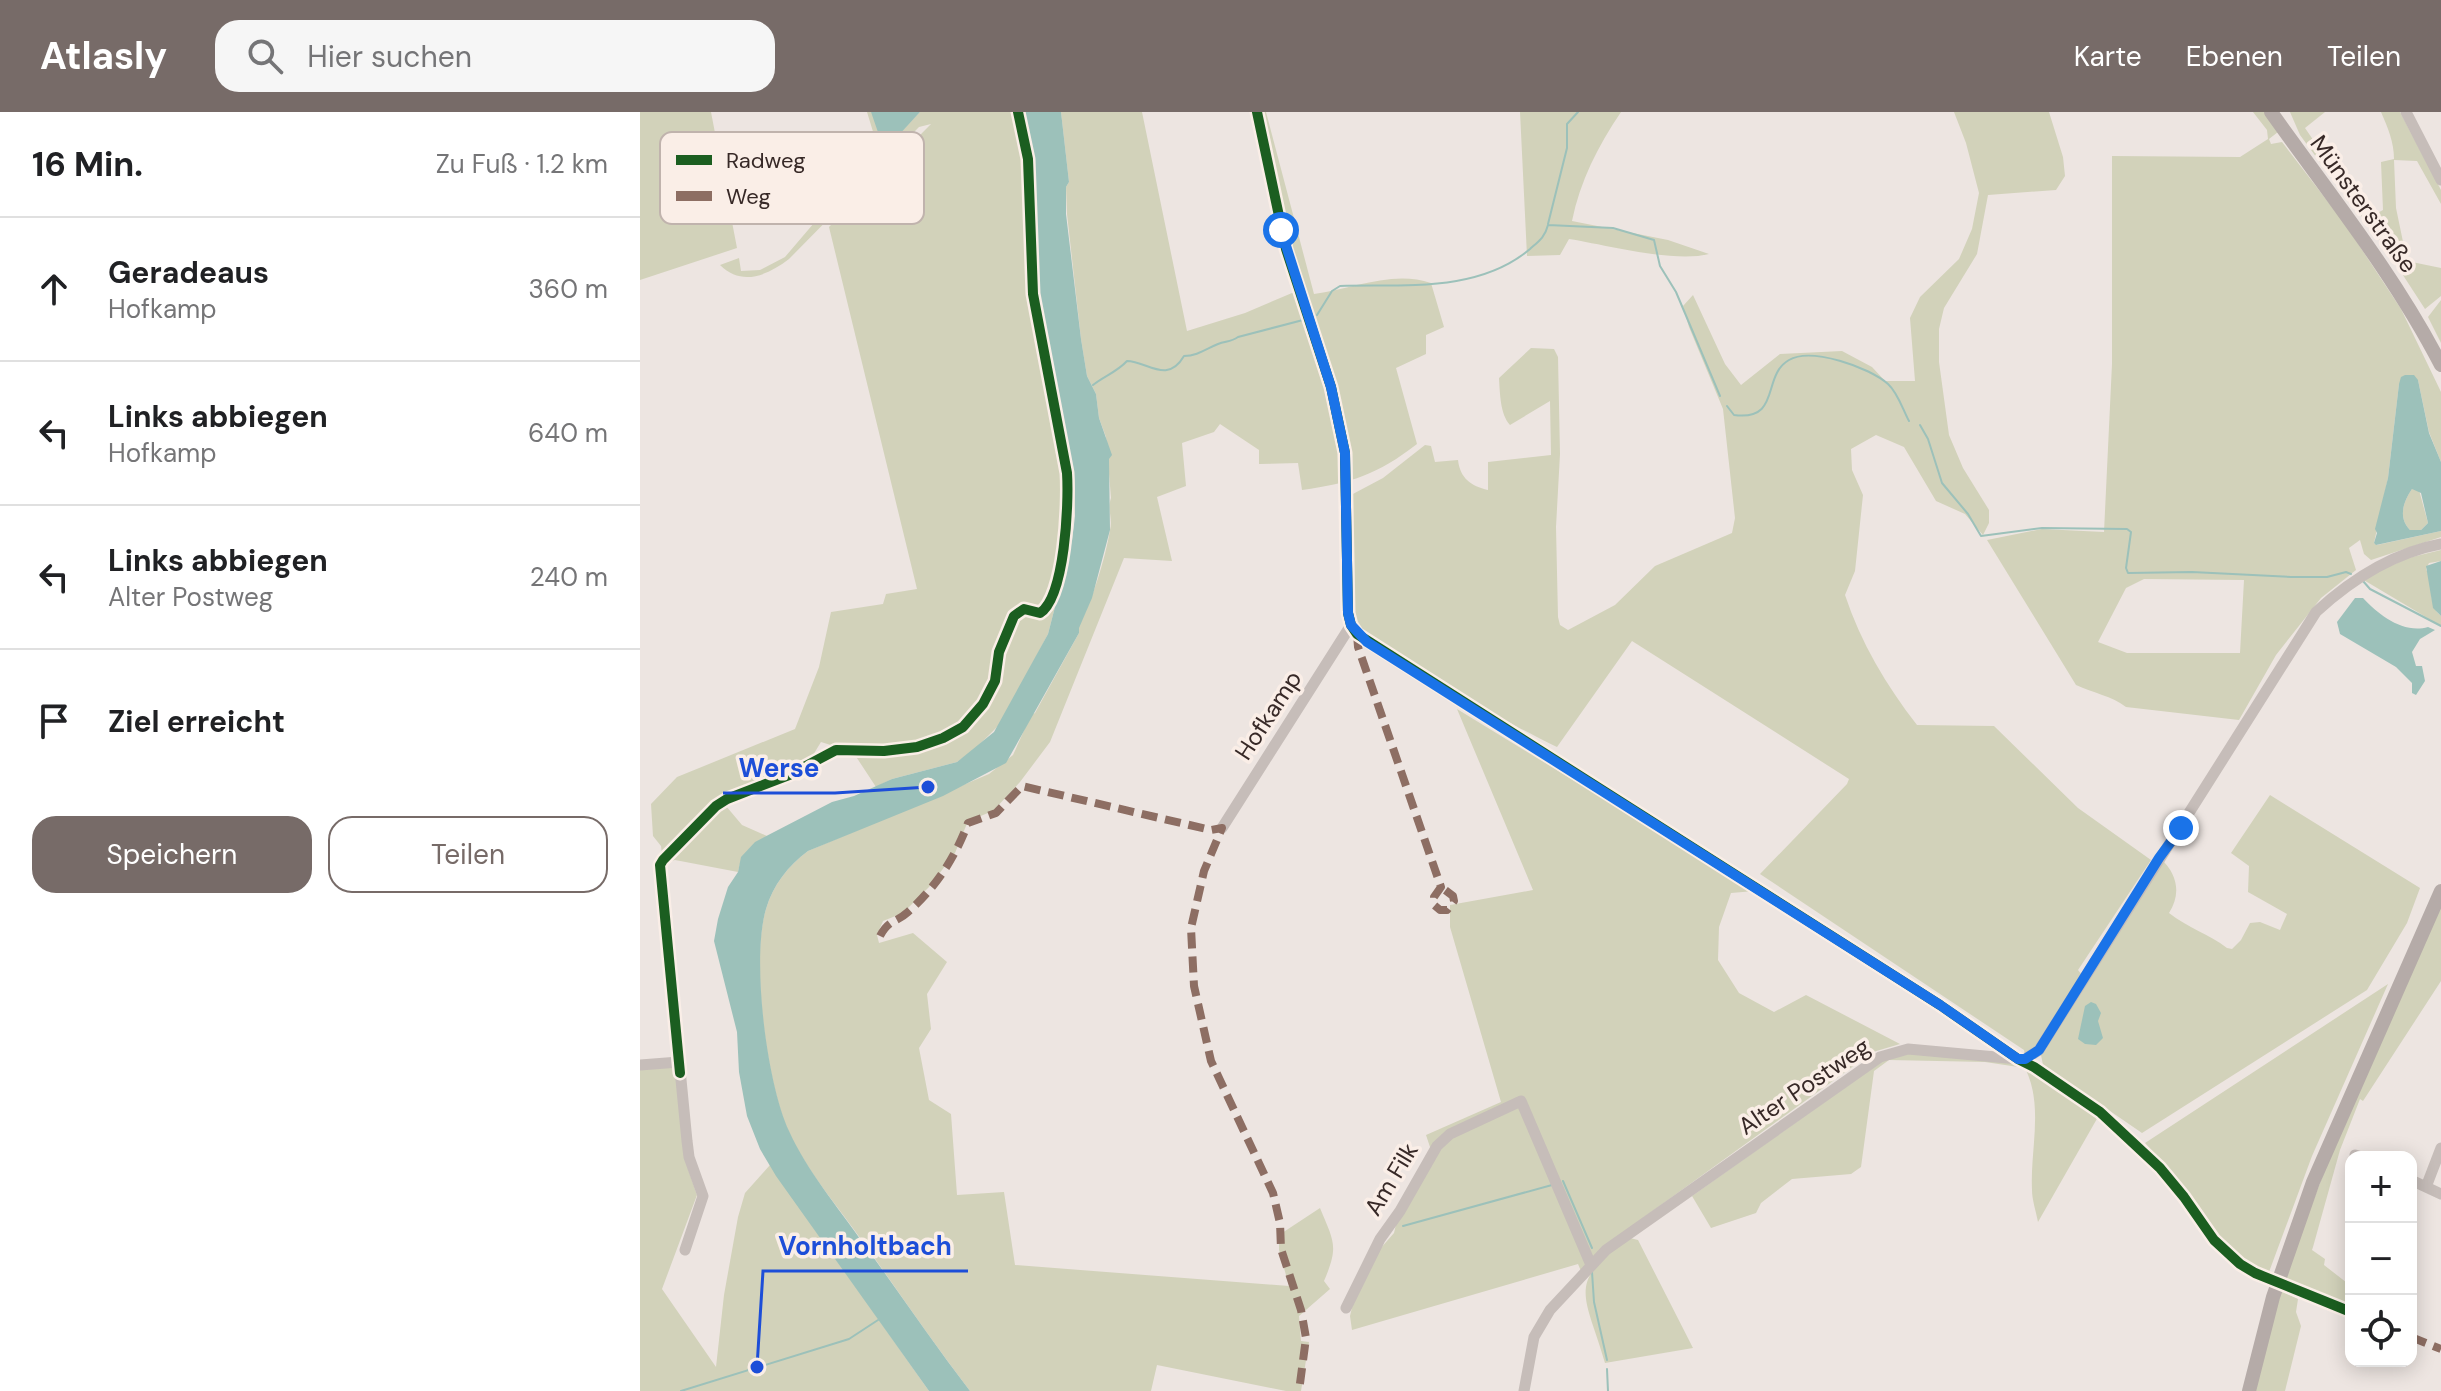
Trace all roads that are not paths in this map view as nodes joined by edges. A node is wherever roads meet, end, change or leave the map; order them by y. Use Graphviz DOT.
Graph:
graph roads {
  1 [pos="1257,112"];
  2 [pos="2271,112"];
  3 [pos="2406,112"];
  4 [pos="2441,180"];
  5 [pos="2441,365"];
  6 [pos="2441,544"];
  7 [pos="1351,625"];
  8 [pos="1001,648"];
  9 [pos="1222,828"];
  10 [pos="2441,891"];
  11 [pos="2018,1059"];
  12 [pos="679,1062"];
  13 [pos="640,1065"];
  14 [pos="2441,1148"];
  15 [pos="2417,1183"];
  16 [pos="2426,1187"];
  17 [pos="2441,1194"];
  18 [pos="685,1250"];
  19 [pos="1591,1265"];
  20 [pos="1346,1308"];
  21 [pos="1524,1391"];
  22 [pos="2249,1391"];
  1 -- 7 [label="street"];
  2 -- 5 [label="main road, Münsterstraße"];
  3 -- 4 [label="street"];
  6 -- 11 [label="street"];
  7 -- 9 [label="street, Hofkamp"];
  7 -- 11 [label="street"];
  8 -- 12 [label="street"];
  10 -- 22 [label="main road"];
  11 -- 19 [label="street, Alter Postweg"];
  12 -- 13 [label="street"];
  12 -- 18 [label="street"];
  14 -- 16 [label="street"];
  15 -- 16 [label="street"];
  16 -- 17 [label="street"];
  19 -- 20 [label="street, Am Filk"];
  19 -- 21 [label="street, Alter Postweg"];
}
